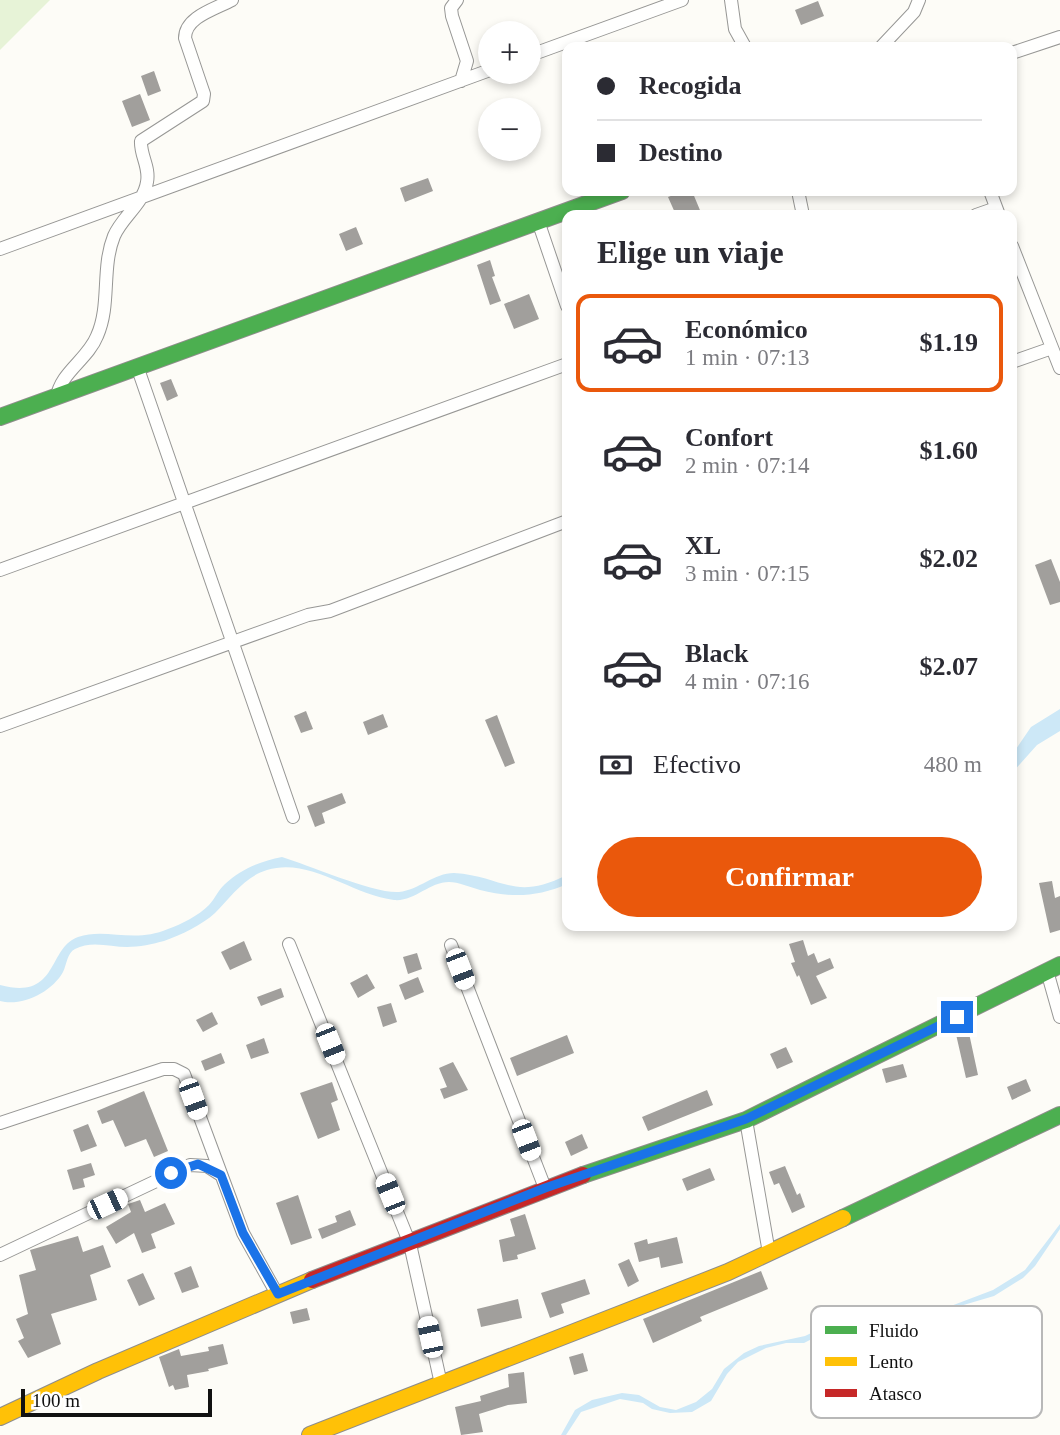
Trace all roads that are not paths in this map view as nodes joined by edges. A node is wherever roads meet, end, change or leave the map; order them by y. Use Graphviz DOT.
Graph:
graph roads {
  1 [pos="232,0"];
  2 [pos="457,0"];
  3 [pos="682,0"];
  4 [pos="731,0"];
  5 [pos="919,0"];
  6 [pos="1060,37"];
  7 [pos="566,42"];
  8 [pos="742,42"];
  9 [pos="886,42"];
  10 [pos="562,44"];
  11 [pos="541,51"];
  12 [pos="1017,51"];
  13 [pos="478,75"];
  14 [pos="461,81"];
  15 [pos="144,195"];
  16 [pos="608,196"];
  17 [pos="569,210"];
  18 [pos="562,212"];
  19 [pos="538,221"];
  20 [pos="0,249"];
  21 [pos="1017,259"];
  22 [pos="562,291"];
  23 [pos="1052,348"];
  24 [pos="1017,360"];
  25 [pos="562,366"];
  26 [pos="1060,368"];
  27 [pos="138,369"];
  28 [pos="57,397"];
  29 [pos="0,417"];
  30 [pos="184,504"];
  31 [pos="562,523"];
  32 [pos="0,570"];
  33 [pos="231,643"];
  34 [pos="0,726"];
  35 [pos="293,817"];
  36 [pos="289,944"];
  37 [pos="451,945"];
  38 [pos="1054,968"];
  39 [pos="1060,1017"];
  40 [pos="1060,1115"];
  41 [pos="746,1119"];
  42 [pos="0,1124"];
  43 [pos="221,1175"];
  44 [pos="545,1188"];
  45 [pos="410,1244"];
  46 [pos="769,1253"];
  47 [pos="0,1255"];
  48 [pos="278,1294"];
  49 [pos="441,1384"];
  50 [pos="0,1417"];
  51 [pos="310,1435"];
  1 -- 15 [label="street"];
  2 -- 14 [label="street"];
  3 -- 7 [label="street"];
  4 -- 8 [label="street"];
  5 -- 9 [label="street"];
  6 -- 12 [label="street"];
  10 -- 11 [label="street"];
  13 -- 14 [label="street"];
  14 -- 15 [label="street"];
  15 -- 20 [label="street"];
  15 -- 28 [label="street"];
  16 -- 17 [label="street"];
  18 -- 19 [label="street"];
  19 -- 22 [label="street"];
  19 -- 27 [label="street"];
  21 -- 23 [label="street"];
  23 -- 24 [label="street"];
  23 -- 26 [label="street"];
  25 -- 30 [label="street"];
  27 -- 28 [label="street"];
  27 -- 30 [label="street"];
  28 -- 29 [label="street"];
  30 -- 32 [label="street"];
  30 -- 33 [label="street"];
  31 -- 33 [label="street"];
  33 -- 34 [label="street"];
  33 -- 35 [label="street"];
  36 -- 45 [label="street"];
  37 -- 44 [label="street"];
  38 -- 39 [label="street"];
  38 -- 41 [label="street"];
  40 -- 46 [label="street"];
  41 -- 44 [label="street"];
  41 -- 46 [label="street"];
  42 -- 43 [label="street"];
  43 -- 47 [label="street"];
  43 -- 48 [label="street"];
  44 -- 45 [label="street"];
  45 -- 48 [label="street"];
  45 -- 49 [label="street"];
  46 -- 49 [label="street"];
  48 -- 50 [label="street"];
  49 -- 51 [label="street"];
}
